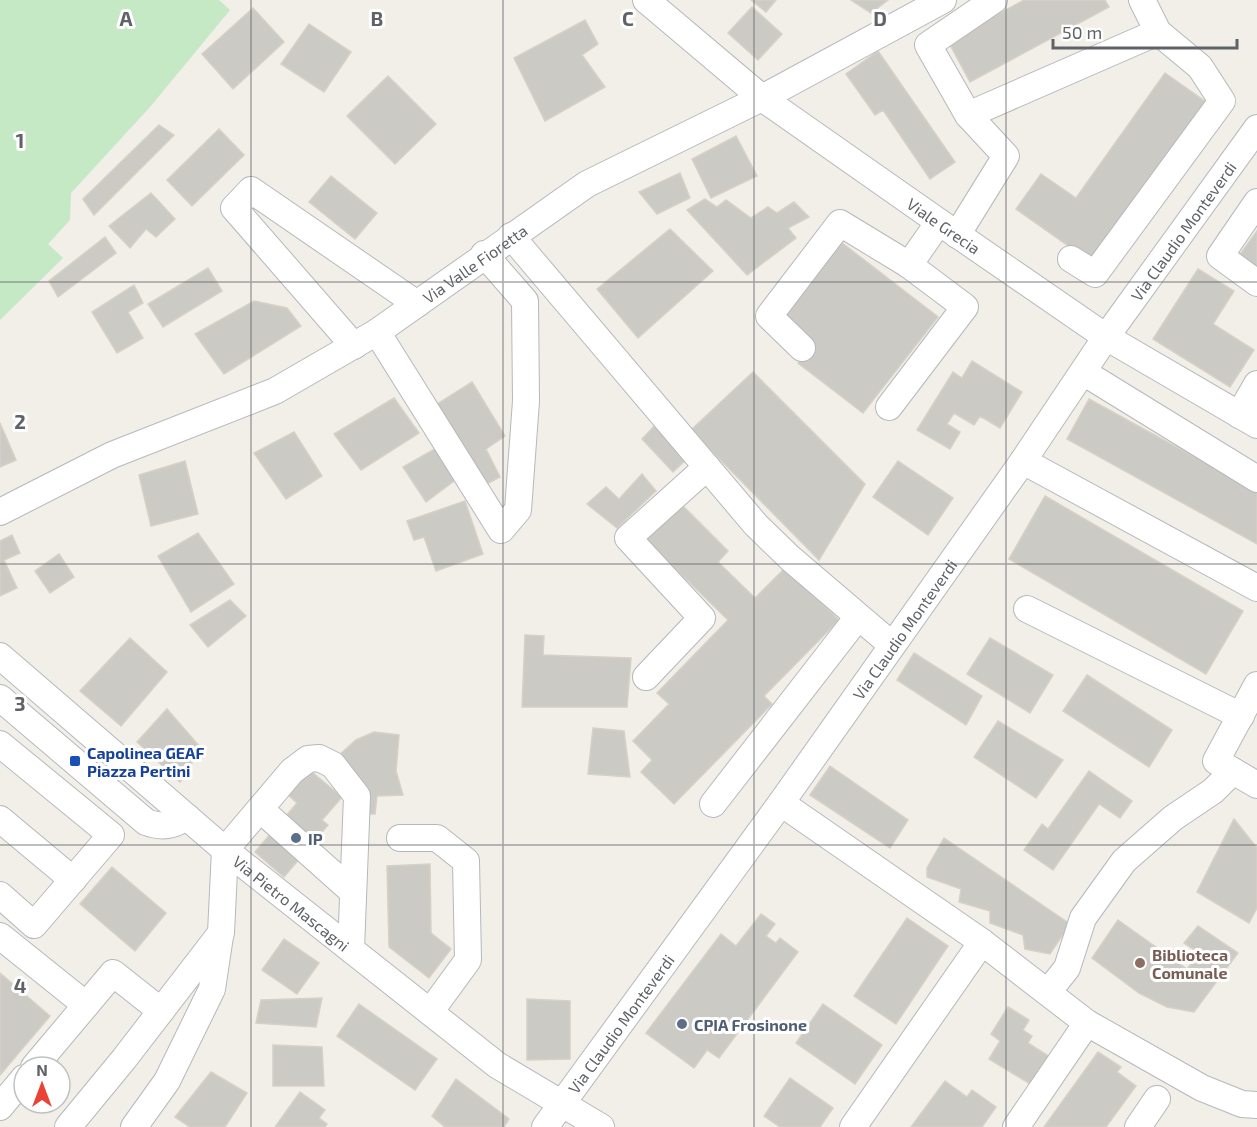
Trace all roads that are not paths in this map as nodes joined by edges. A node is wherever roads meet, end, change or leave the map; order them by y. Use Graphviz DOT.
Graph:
graph roads {
  1 [pos="646,0"];
  2 [pos="994,0"];
  3 [pos="1142,0"];
  4 [pos="927,4"];
  5 [pos="1158,32"];
  6 [pos="762,98"];
  7 [pos="968,115"];
  8 [pos="1257,128"];
  9 [pos="1257,202"];
  10 [pos="948,228"];
  11 [pos="511,236"];
  12 [pos="484,254"];
  13 [pos="1071,259"];
  14 [pos="909,265"];
  15 [pos="1257,283"];
  16 [pos="417,304"];
  17 [pos="377,332"];
  18 [pos="1106,337"];
  19 [pos="354,346"];
  20 [pos="802,348"];
  21 [pos="1083,372"];
  22 [pos="1257,384"];
  23 [pos="889,407"];
  24 [pos="1248,420"];
  25 [pos="1023,461"];
  26 [pos="707,468"];
  27 [pos="1257,478"];
  28 [pos="1,512"];
  29 [pos="1257,588"];
  30 [pos="1027,609"];
  31 [pos="858,617"];
  32 [pos="892,645"];
  33 [pos="0,656"];
  34 [pos="646,676"];
  35 [pos="1257,685"];
  36 [pos="0,698"];
  37 [pos="1241,716"];
  38 [pos="0,744"];
  39 [pos="1233,771"];
  40 [pos="1257,785"];
  41 [pos="782,803"];
  42 [pos="713,804"];
  43 [pos="260,809"];
  44 [pos="187,817"];
  45 [pos="0,819"];
  46 [pos="400,838"];
  47 [pos="225,850"];
  48 [pos="73,880"];
  49 [pos="353,892"];
  50 [pos="0,896"];
  51 [pos="221,933"];
  52 [pos="0,936"];
  53 [pos="982,942"];
  54 [pos="351,949"];
  55 [pos="1047,992"];
  56 [pos="86,1005"];
  57 [pos="161,1011"];
  58 [pos="430,1012"];
  59 [pos="1087,1023"];
  60 [pos="44,1055"];
  61 [pos="12,1092"];
  62 [pos="1157,1100"];
  63 [pos="562,1104"];
  64 [pos="1257,1105"];
  65 [pos="0,1107"];
  66 [pos="68,1127"];
  67 [pos="134,1127"];
  68 [pos="545,1127"];
  69 [pos="601,1127"];
  70 [pos="853,1127"];
  71 [pos="1016,1127"];
  72 [pos="1138,1127"];
  1 -- 6 [label="street, Viale Grecia"];
  2 -- 7 [label="street"];
  3 -- 5 [label="street"];
  4 -- 6 [label="street, Via Valle Fioretta"];
  5 -- 7 [label="street"];
  5 -- 13 [label="street"];
  6 -- 10 [label="street, Viale Grecia"];
  6 -- 11 [label="street, Via Valle Fioretta"];
  7 -- 10 [label="street"];
  8 -- 18 [label="street, Via Claudio Monteverdi"];
  9 -- 15 [label="street"];
  10 -- 14 [label="street"];
  10 -- 18 [label="street, Viale Grecia"];
  11 -- 12 [label="street, Via Valle Fioretta"];
  11 -- 26 [label="street"];
  12 -- 16 [label="street, Via Valle Fioretta"];
  12 -- 17 [label="street"];
  14 -- 20 [label="street"];
  14 -- 23 [label="street"];
  16 -- 17 [label="street, Via Valle Fioretta"];
  16 -- 19 [label="street"];
  17 -- 19 [label="street, Via Valle Fioretta"];
  18 -- 21 [label="street, Via Claudio Monteverdi"];
  18 -- 24 [label="street, Viale Grecia"];
  19 -- 28 [label="street, Via Valle Fioretta"];
  21 -- 25 [label="street, Via Claudio Monteverdi"];
  21 -- 27 [label="street"];
  22 -- 24 [label="street"];
  25 -- 29 [label="street"];
  25 -- 32 [label="street, Via Claudio Monteverdi"];
  26 -- 31 [label="street"];
  26 -- 34 [label="street"];
  30 -- 37 [label="street"];
  31 -- 32 [label="street"];
  31 -- 42 [label="street"];
  32 -- 41 [label="street, Via Claudio Monteverdi"];
  33 -- 44 [label="street, Via Pietro Mascagni"];
  35 -- 37 [label="street"];
  36 -- 44 [label="street"];
  37 -- 39 [label="street"];
  38 -- 48 [label="street"];
  39 -- 40 [label="street"];
  39 -- 55 [label="street"];
  41 -- 53 [label="street"];
  41 -- 63 [label="street, Via Claudio Monteverdi"];
  43 -- 47 [label="street"];
  43 -- 49 [label="street"];
  43 -- 49 [label="street"];
  44 -- 47 [label="street, Via Pietro Mascagni"];
  45 -- 48 [label="street"];
  46 -- 58 [label="street"];
  47 -- 51 [label="street"];
  47 -- 54 [label="street, Via Pietro Mascagni"];
  48 -- 50 [label="street"];
  49 -- 54 [label="street"];
  51 -- 57 [label="street"];
  51 -- 67 [label="street"];
  52 -- 56 [label="street"];
  53 -- 55 [label="street"];
  53 -- 70 [label="street"];
  54 -- 58 [label="street, Via Pietro Mascagni"];
  55 -- 59 [label="street"];
  56 -- 57 [label="street"];
  56 -- 60 [label="street"];
  57 -- 66 [label="street"];
  58 -- 63 [label="street, Via Pietro Mascagni"];
  59 -- 64 [label="street"];
  59 -- 71 [label="street"];
  61 -- 65 [label="street"];
  62 -- 72 [label="street"];
  63 -- 68 [label="street, Via Claudio Monteverdi"];
  63 -- 69 [label="street, Via Pietro Mascagni"];
}
